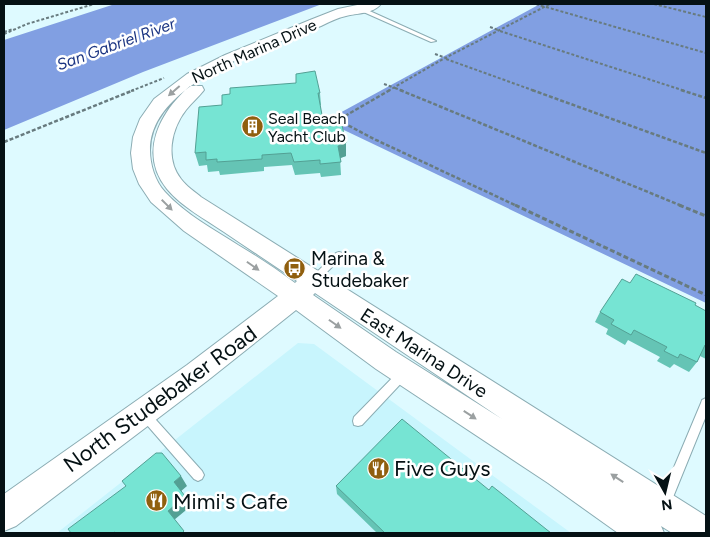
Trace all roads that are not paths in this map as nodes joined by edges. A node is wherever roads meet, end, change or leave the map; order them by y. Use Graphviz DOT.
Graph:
graph roads {
  1 [pos="368,6"];
  2 [pos="433,41"];
  3 [pos="152,162"];
  4 [pos="339,255"];
  5 [pos="304,288"];
  6 [pos="404,373"];
  7 [pos="706,403"];
  8 [pos="142,412"];
  9 [pos="358,421"];
  10 [pos="198,475"];
  11 [pos="4,514"];
  12 [pos="655,523"];
  13 [pos="702,533"];
  1 -- 2 [label="lane"];
  1 -- 3 [label="main road, North Marina Drive"];
  3 -- 5 [label="main road, East Marina Drive"];
  4 -- 5 [label="lane"];
  5 -- 6 [label="main road, East Marina Drive, one-way"];
  5 -- 8 [label="main road, North Studebaker Road"];
  12 -- 5 [label="main road, East Marina Drive, one-way"];
  6 -- 9 [label="lane"];
  6 -- 12 [label="main road, East Marina Drive, one-way"];
  7 -- 12 [label="lane"];
  8 -- 10 [label="lane"];
  8 -- 11 [label="main road, North Studebaker Road"];
  12 -- 13 [label="main road, East Marina Drive"];
}
